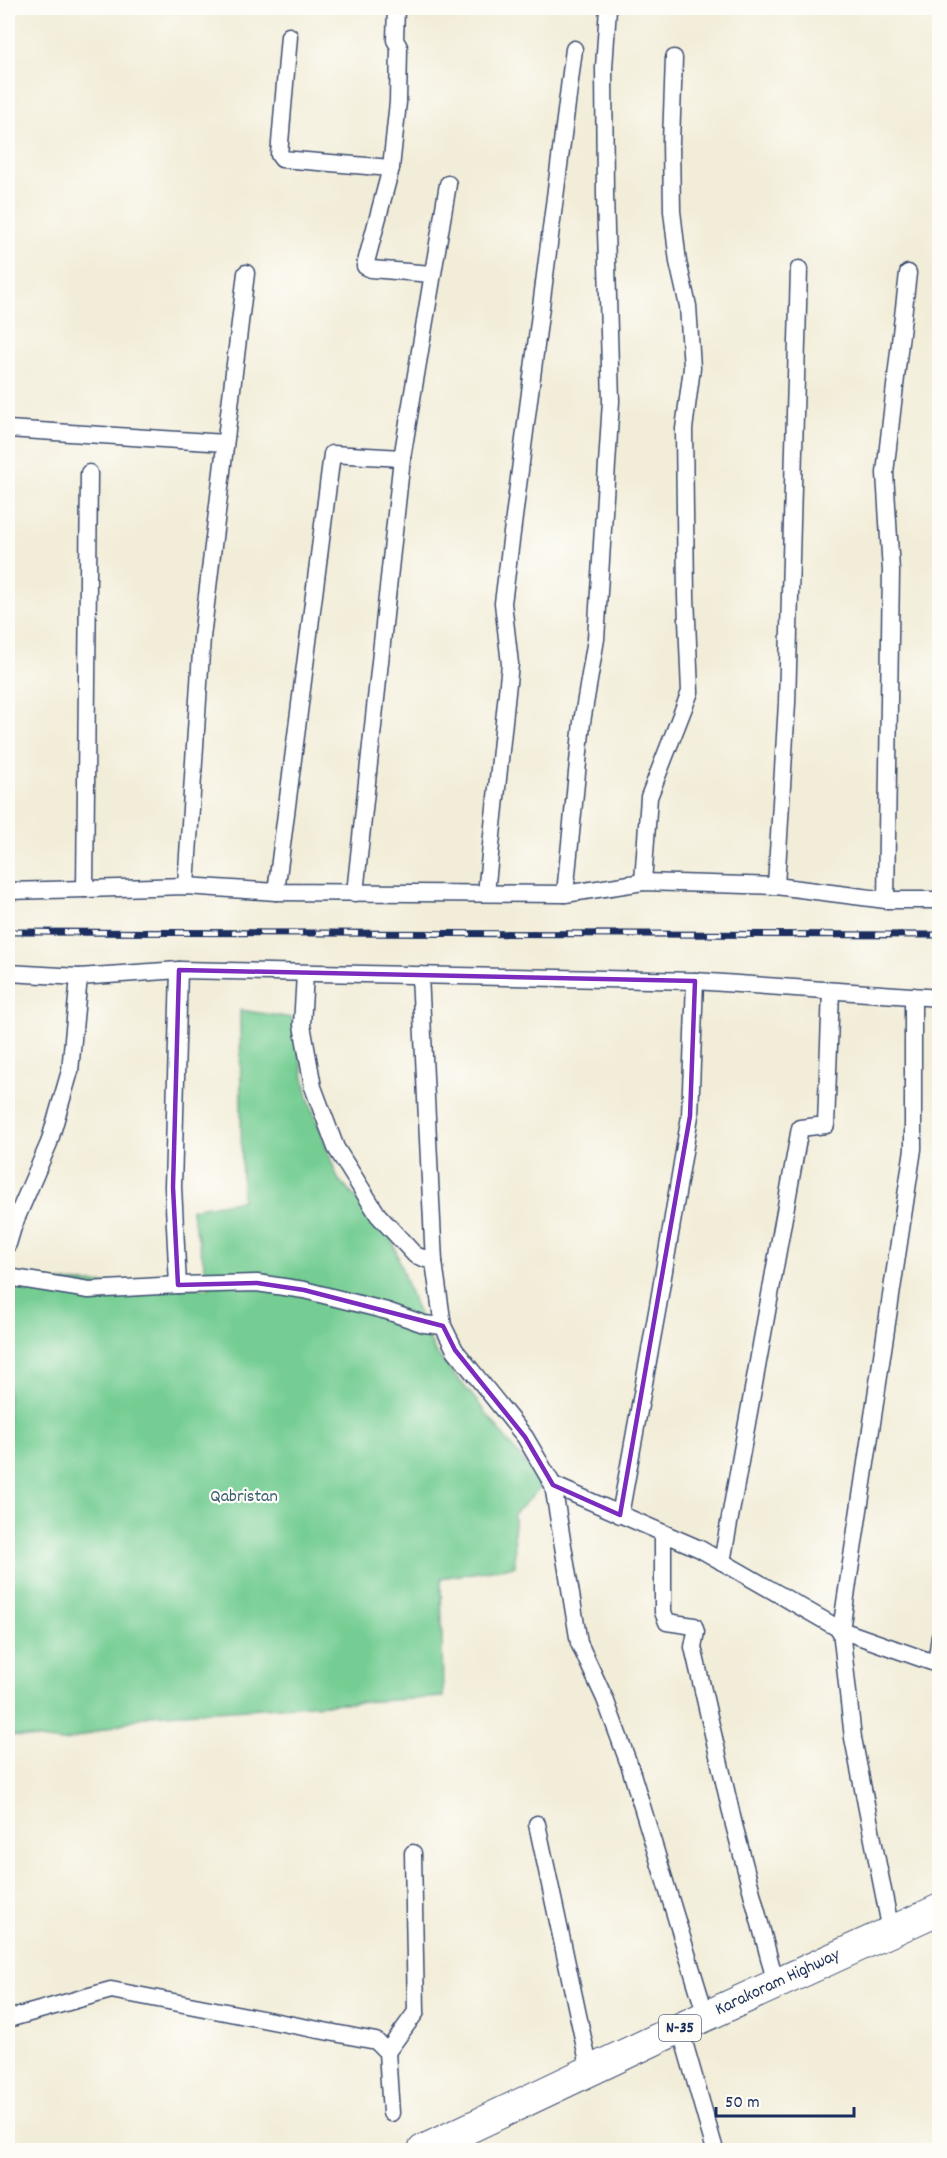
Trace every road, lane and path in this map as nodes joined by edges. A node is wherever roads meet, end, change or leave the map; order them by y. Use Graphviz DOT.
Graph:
graph roads {
  1 [pos="396,8"];
  2 [pos="608,8"];
  3 [pos="289,36"];
  4 [pos="574,49"];
  5 [pos="674,58"];
  6 [pos="391,168"];
  7 [pos="448,184"];
  8 [pos="799,269"];
  9 [pos="246,273"];
  10 [pos="908,273"];
  11 [pos="432,274"];
  12 [pos="8,429"];
  13 [pos="225,443"];
  14 [pos="402,458"];
  15 [pos="89,473"];
  16 [pos="643,882"];
  17 [pos="186,886"];
  18 [pos="776,886"];
  19 [pos="85,889"];
  20 [pos="8,891"];
  21 [pos="276,892"];
  22 [pos="355,893"];
  23 [pos="486,893"];
  24 [pos="565,894"];
  25 [pos="886,900"];
  26 [pos="939,900"];
  27 [pos="179,970"];
  28 [pos="8,973"];
  29 [pos="305,974"];
  30 [pos="420,975"];
  31 [pos="79,977"];
  32 [pos="695,981"];
  33 [pos="831,991"];
  34 [pos="913,996"];
  35 [pos="939,998"];
  36 [pos="8,1244"];
  37 [pos="434,1262"];
  38 [pos="8,1277"];
  39 [pos="178,1285"];
  40 [pos="443,1326"];
  41 [pos="553,1485"];
  42 [pos="620,1515"];
  43 [pos="663,1533"];
  44 [pos="722,1562"];
  45 [pos="841,1629"];
  46 [pos="939,1636"];
  47 [pos="938,1665"];
  48 [pos="537,1824"];
  49 [pos="413,1853"];
  50 [pos="939,1909"];
  51 [pos="891,1931"];
  52 [pos="777,1984"];
  53 [pos="8,2019"];
  54 [pos="693,2022"];
  55 [pos="387,2052"];
  56 [pos="590,2071"];
  57 [pos="391,2113"];
  58 [pos="423,2151"];
  59 [pos="715,2151"];
  1 -- 6 [label="street"];
  2 -- 24 [label="street"];
  3 -- 6 [label="street"];
  4 -- 23 [label="street"];
  5 -- 16 [label="street"];
  6 -- 11 [label="street"];
  7 -- 11 [label="street"];
  8 -- 18 [label="street"];
  9 -- 13 [label="street"];
  10 -- 25 [label="street"];
  11 -- 14 [label="street"];
  12 -- 13 [label="street"];
  13 -- 17 [label="street"];
  14 -- 21 [label="street"];
  14 -- 22 [label="street"];
  15 -- 19 [label="street"];
  16 -- 18 [label="street"];
  16 -- 24 [label="street"];
  17 -- 19 [label="street"];
  17 -- 21 [label="street"];
  18 -- 25 [label="street"];
  19 -- 20 [label="street"];
  21 -- 22 [label="street"];
  22 -- 23 [label="street"];
  23 -- 24 [label="street"];
  25 -- 26 [label="street"];
  27 -- 29 [label="street"];
  27 -- 31 [label="street"];
  27 -- 39 [label="street"];
  28 -- 31 [label="street"];
  29 -- 30 [label="street"];
  29 -- 37 [label="street"];
  30 -- 32 [label="street"];
  30 -- 37 [label="street"];
  31 -- 36 [label="street"];
  32 -- 33 [label="street"];
  32 -- 42 [label="street"];
  33 -- 34 [label="street"];
  33 -- 44 [label="street"];
  34 -- 35 [label="street"];
  34 -- 45 [label="street"];
  37 -- 40 [label="street"];
  38 -- 39 [label="street"];
  39 -- 40 [label="street"];
  40 -- 41 [label="street"];
  41 -- 42 [label="street"];
  41 -- 54 [label="street"];
  42 -- 43 [label="street"];
  43 -- 44 [label="street"];
  43 -- 52 [label="street"];
  44 -- 45 [label="street"];
  45 -- 47 [label="street"];
  45 -- 51 [label="street"];
  46 -- 47 [label="street"];
  48 -- 56 [label="street"];
  49 -- 55 [label="street"];
  50 -- 51 [label="highway, Karakoram Highway / N-35"];
  51 -- 52 [label="highway, Karakoram Highway / N-35"];
  52 -- 54 [label="highway, Karakoram Highway / N-35"];
  53 -- 55 [label="street"];
  54 -- 56 [label="highway, Karakoram Highway / N-35"];
  54 -- 59 [label="street"];
  55 -- 57 [label="street"];
  56 -- 58 [label="highway, Karakoram Highway / N-35"];
}
